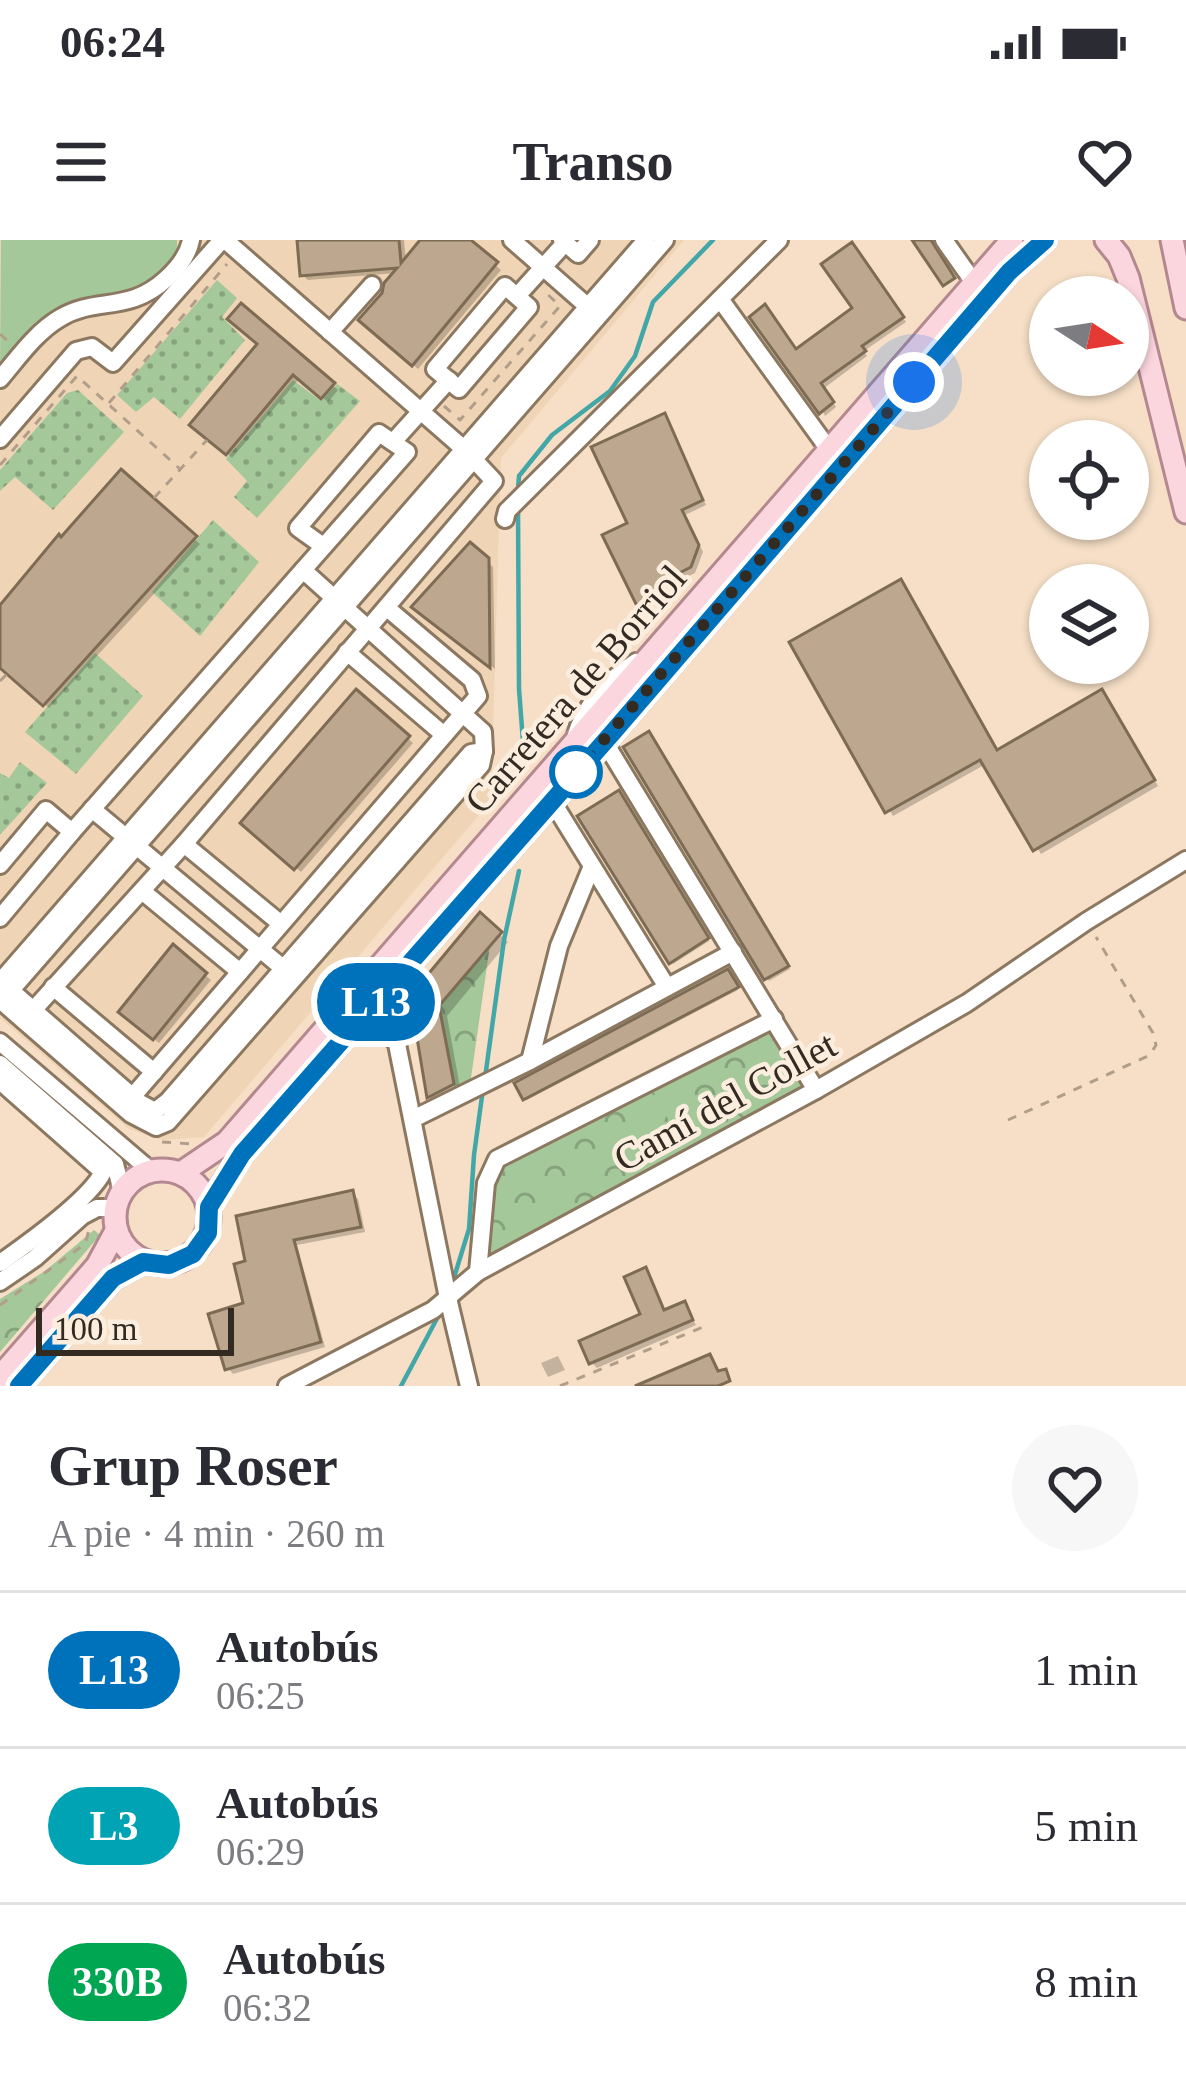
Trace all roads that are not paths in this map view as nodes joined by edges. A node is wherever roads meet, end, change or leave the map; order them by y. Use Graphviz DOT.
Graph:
graph roads {
  1 [pos="512,240"];
  2 [pos="590,240"];
  3 [pos="646,240"];
  4 [pos="665,240"];
  5 [pos="779,240"];
  6 [pos="944,240"];
  7 [pos="1012,240"];
  8 [pos="1045,240"];
  9 [pos="1106,240"];
  10 [pos="1172,240"];
  11 [pos="563,241"];
  12 [pos="225,244"];
  13 [pos="193,247"];
  14 [pos="543,267"];
  15 [pos="975,284"];
  16 [pos="372,285"];
  17 [pos="517,296"];
  18 [pos="720,299"];
  19 [pos="1186,308"];
  20 [pos="594,312"];
  21 [pos="330,332"];
  22 [pos="0,379"];
  23 [pos="448,380"];
  24 [pos="422,411"];
  25 [pos="0,439"];
  26 [pos="393,442"];
  27 [pos="830,451"];
  28 [pos="470,453"];
  29 [pos="1186,512"];
  30 [pos="505,519"];
  31 [pos="323,547"];
  32 [pos="302,570"];
  33 [pos="339,603"];
  34 [pos="387,608"];
  35 [pos="369,630"];
  36 [pos="347,652"];
  37 [pos="462,714"];
  38 [pos="444,735"];
  39 [pos="604,741"];
  40 [pos="552,801"];
  41 [pos="92,809"];
  42 [pos="72,832"];
  43 [pos="131,842"];
  44 [pos="184,844"];
  45 [pos="1186,860"];
  46 [pos="0,865"];
  47 [pos="592,866"];
  48 [pos="163,868"];
  49 [pos="142,891"];
  50 [pos="0,918"];
  51 [pos="281,924"];
  52 [pos="260,948"];
  53 [pos="733,952"];
  54 [pos="240,972"];
  55 [pos="289,974"];
  56 [pos="53,987"];
  57 [pos="667,987"];
  58 [pos="2,991"];
  59 [pos="384,992"];
  60 [pos="29,1015"];
  61 [pos="774,1019"];
  62 [pos="352,1029"];
  63 [pos="388,1033"];
  64 [pos="0,1042"];
  65 [pos="538,1056"];
  66 [pos="0,1064"];
  67 [pos="154,1072"];
  68 [pos="0,1081"];
  69 [pos="816,1090"];
  70 [pos="128,1102"];
  71 [pos="413,1119"];
  72 [pos="151,1171"];
  73 [pos="181,1173"];
  74 [pos="118,1200"];
  75 [pos="209,1207"];
  76 [pos="116,1231"];
  77 [pos="143,1262"];
  78 [pos="0,1263"];
  79 [pos="478,1272"];
  80 [pos="0,1282"];
  81 [pos="448,1298"];
  82 [pos="0,1377"];
  83 [pos="19,1386"];
  84 [pos="287,1386"];
  85 [pos="469,1386"];
  1 -- 14 [label="street"];
  2 -- 11 [label="street"];
  3 -- 20 [label="street"];
  4 -- 20 [label="street"];
  5 -- 18 [label="street"];
  6 -- 15 [label="street"];
  7 -- 15 [label="main road, Carretera de Borriol"];
  8 -- 39 [label="main road, Carretera de Borriol"];
  9 -- 29 [label="main road"];
  10 -- 19 [label="main road"];
  11 -- 14 [label="street"];
  12 -- 13 [label="street"];
  12 -- 21 [label="street"];
  13 -- 22 [label="street"];
  13 -- 25 [label="street"];
  14 -- 17 [label="street"];
  14 -- 20 [label="street"];
  15 -- 27 [label="main road, Carretera de Borriol"];
  16 -- 21 [label="street"];
  17 -- 23 [label="street"];
  17 -- 23 [label="street"];
  18 -- 27 [label="street"];
  18 -- 30 [label="street"];
  20 -- 28 [label="street"];
  21 -- 24 [label="street"];
  23 -- 24 [label="street"];
  24 -- 26 [label="street"];
  24 -- 28 [label="street"];
  26 -- 31 [label="street"];
  26 -- 31 [label="street"];
  27 -- 73 [label="main road, Carretera de Borriol"];
  28 -- 33 [label="street"];
  28 -- 34 [label="street"];
  31 -- 32 [label="street"];
  32 -- 33 [label="street"];
  32 -- 41 [label="street"];
  33 -- 35 [label="street"];
  33 -- 43 [label="street"];
  34 -- 35 [label="street"];
  34 -- 37 [label="street"];
  35 -- 36 [label="street"];
  35 -- 37 [label="street"];
  36 -- 38 [label="street"];
  36 -- 44 [label="street"];
  37 -- 38 [label="street"];
  37 -- 55 [label="street"];
  38 -- 51 [label="street"];
  39 -- 40 [label="main road, Carretera de Borriol"];
  39 -- 53 [label="street"];
  40 -- 47 [label="street"];
  40 -- 59 [label="main road, Carretera de Borriol"];
  41 -- 42 [label="street"];
  41 -- 43 [label="street"];
  42 -- 46 [label="street"];
  42 -- 50 [label="street"];
  43 -- 48 [label="street"];
  43 -- 58 [label="street"];
  44 -- 48 [label="street"];
  44 -- 51 [label="street"];
  45 -- 69 [label="street, Camí del Collet"];
  47 -- 57 [label="street"];
  47 -- 65 [label="street"];
  48 -- 49 [label="street"];
  48 -- 52 [label="street"];
  49 -- 54 [label="street"];
  49 -- 56 [label="street"];
  51 -- 52 [label="street"];
  52 -- 54 [label="street"];
  52 -- 55 [label="street"];
  53 -- 57 [label="street"];
  53 -- 61 [label="street"];
  54 -- 67 [label="street"];
  55 -- 70 [label="street"];
  56 -- 60 [label="street"];
  56 -- 67 [label="street"];
  57 -- 65 [label="street"];
  58 -- 60 [label="street"];
  59 -- 62 [label="main road, Carretera de Borriol"];
  59 -- 63 [label="street"];
  60 -- 70 [label="street"];
  61 -- 69 [label="street"];
  61 -- 79 [label="street"];
  62 -- 63 [label="street"];
  62 -- 75 [label="main road, Carretera de Borriol"];
  63 -- 71 [label="street"];
  64 -- 72 [label="street"];
  65 -- 71 [label="street"];
  66 -- 74 [label="street"];
  67 -- 70 [label="street"];
  68 -- 78 [label="street"];
  69 -- 79 [label="street, Camí del Collet"];
  71 -- 81 [label="street"];
  72 -- 73 [label="main road"];
  72 -- 74 [label="main road"];
  73 -- 75 [label="main road"];
  74 -- 76 [label="main road"];
  74 -- 80 [label="street"];
  75 -- 77 [label="main road"];
  76 -- 77 [label="main road"];
  76 -- 82 [label="main road"];
  77 -- 83 [label="main road"];
  79 -- 81 [label="street, Camí del Collet"];
  81 -- 84 [label="street, Camí del Collet"];
  81 -- 85 [label="street"];
}
